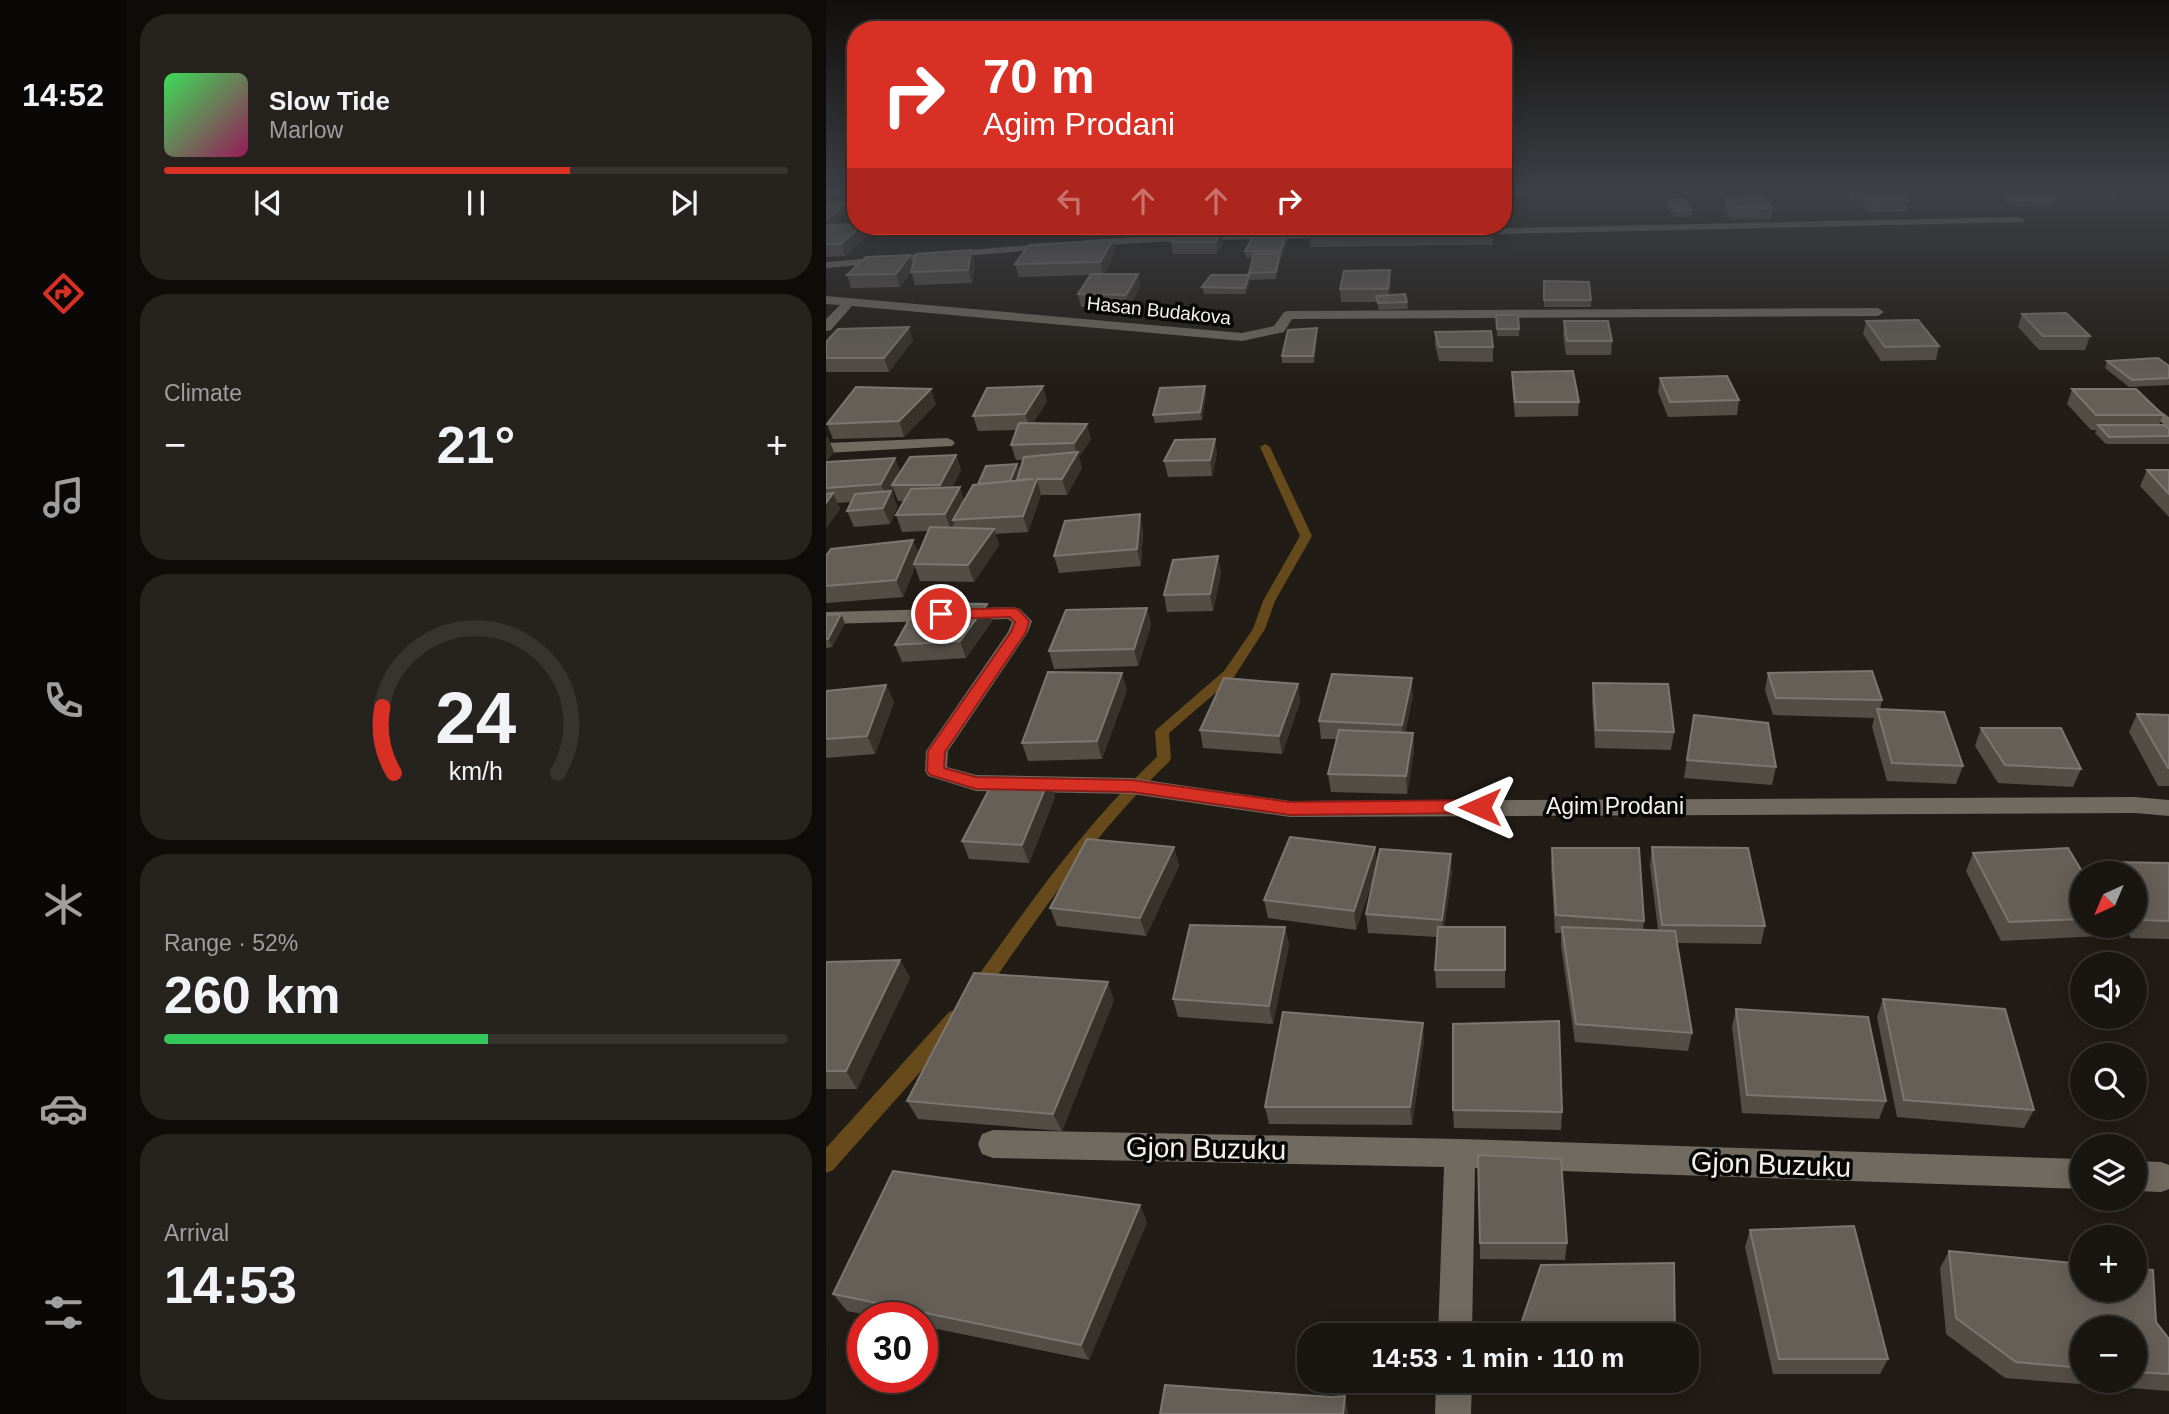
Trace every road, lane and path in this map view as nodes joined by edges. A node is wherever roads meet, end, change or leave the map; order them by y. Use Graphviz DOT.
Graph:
graph roads {
  1 [pos="951,255"];
  2 [pos="826,265"];
  3 [pos="826,300"];
  4 [pos="849,302"];
  5 [pos="1878,313"];
  6 [pos="826,327"];
  7 [pos="2139,400"];
  8 [pos="2169,425"];
  9 [pos="947,443"];
  10 [pos="826,448"];
  11 [pos="826,618"];
  12 [pos="2169,808"];
  13 [pos="993,1144"];
  14 [pos="1460,1153"];
  15 [pos="2070,1174"];
  16 [pos="1455,1323"];
  17 [pos="1454,1393"];
  18 [pos="1453,1414"];
  1 -- 2 [label="street"];
  3 -- 4 [label="street, Hasan Budakova"];
  4 -- 5 [label="street, Hasan Budakova"];
  4 -- 6 [label="street"];
  7 -- 8 [label="street"];
  9 -- 10 [label="street"];
  11 -- 12 [label="street, Agim Prodani"];
  13 -- 14 [label="street, Gjon Buzuku"];
  14 -- 15 [label="street, Gjon Buzuku"];
  14 -- 16 [label="street"];
  17 -- 18 [label="street"];
}
